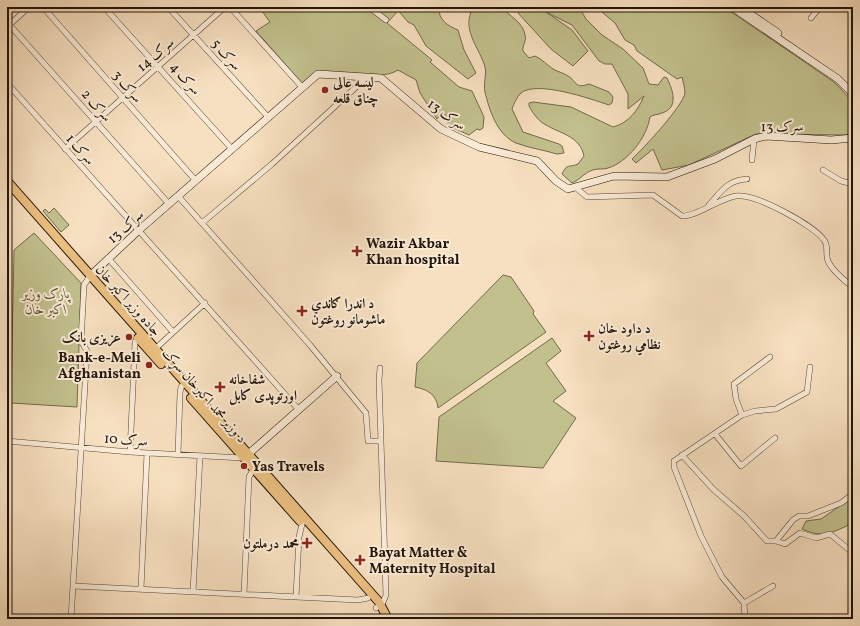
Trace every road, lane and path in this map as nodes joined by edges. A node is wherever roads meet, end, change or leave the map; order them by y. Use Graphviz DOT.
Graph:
graph roads {
  1 [pos="29,7"];
  2 [pos="43,7"];
  3 [pos="104,7"];
  4 [pos="168,7"];
  5 [pos="225,7"];
  6 [pos="230,7"];
  7 [pos="369,7"];
  8 [pos="732,7"];
  9 [pos="740,7"];
  10 [pos="820,7"];
  11 [pos="851,7"];
  12 [pos="853,9"];
  13 [pos="811,18"];
  14 [pos="386,20"];
  15 [pos="8,25"];
  16 [pos="194,35"];
  17 [pos="159,66"];
  18 [pos="367,77"];
  19 [pos="7,83"];
  20 [pos="302,87"];
  21 [pos="853,88"];
  22 [pos="853,94"];
  23 [pos="122,98"];
  24 [pos="268,117"];
  25 [pos="96,121"];
  26 [pos="853,138"];
  27 [pos="754,139"];
  28 [pos="232,148"];
  29 [pos="65,149"];
  30 [pos="752,160"];
  31 [pos="823,170"];
  32 [pos="747,179"];
  33 [pos="196,180"];
  34 [pos="7,181"];
  35 [pos="853,184"];
  36 [pos="575,187"];
  37 [pos="7,189"];
  38 [pos="178,196"];
  39 [pos="169,204"];
  40 [pos="709,206"];
  41 [pos="202,223"];
  42 [pos="139,230"];
  43 [pos="108,258"];
  44 [pos="88,277"];
  45 [pos="853,287"];
  46 [pos="204,303"];
  47 [pos="173,332"];
  48 [pos="140,336"];
  49 [pos="155,349"];
  50 [pos="770,357"];
  51 [pos="380,368"];
  52 [pos="810,368"];
  53 [pos="337,376"];
  54 [pos="183,385"];
  55 [pos="299,410"];
  56 [pos="742,415"];
  57 [pos="714,434"];
  58 [pos="775,438"];
  59 [pos="7,441"];
  60 [pos="380,441"];
  61 [pos="82,448"];
  62 [pos="130,452"];
  63 [pos="148,453"];
  64 [pos="178,454"];
  65 [pos="682,455"];
  66 [pos="200,456"];
  67 [pos="246,456"];
  68 [pos="255,466"];
  69 [pos="853,494"];
  70 [pos="303,520"];
  71 [pos="776,541"];
  72 [pos="853,553"];
  73 [pos="74,586"];
  74 [pos="773,586"];
  75 [pos="141,589"];
  76 [pos="193,592"];
  77 [pos="244,594"];
  78 [pos="296,597"];
  79 [pos="368,598"];
  80 [pos="744,603"];
  81 [pos="378,606"];
  82 [pos="71,619"];
  83 [pos="383,619"];
  84 [pos="388,619"];
  85 [pos="745,619"];
  1 -- 15 [label="street"];
  2 -- 23 [label="street, سرک 3"];
  3 -- 17 [label="street, سرک 4"];
  4 -- 16 [label="street, سرک 5"];
  5 -- 16 [label="street, سرک 14"];
  6 -- 20 [label="street"];
  7 -- 14 [label="street"];
  8 -- 22 [label="street"];
  9 -- 21 [label="street"];
  10 -- 13 [label="street"];
  11 -- 12 [label="street"];
  15 -- 25 [label="street, سرک 2"];
  16 -- 17 [label="street, سرک 14"];
  16 -- 24 [label="street, سرک 5"];
  17 -- 23 [label="street, سرک 14"];
  17 -- 28 [label="street, سرک 4"];
  18 -- 20 [label="street, سرک 13"];
  18 -- 36 [label="street, سرک 13"];
  18 -- 41 [label="street"];
  19 -- 29 [label="street, سرک 1"];
  20 -- 24 [label="street, سرک 13"];
  23 -- 25 [label="street, سرک 14"];
  23 -- 33 [label="street, سرک 3"];
  24 -- 28 [label="street, سرک 13"];
  25 -- 29 [label="street, سرک 14"];
  25 -- 39 [label="street, سرک 2"];
  26 -- 27 [label="street, سرک 13"];
  27 -- 30 [label="street"];
  27 -- 36 [label="street, سرک 13"];
  28 -- 33 [label="street, سرک 13"];
  29 -- 42 [label="street, سرک 1"];
  31 -- 35 [label="street"];
  32 -- 40 [label="street"];
  33 -- 38 [label="street, سرک 13"];
  34 -- 44 [label="main road, جاده وزیر اکبر خان"];
  36 -- 40 [label="street"];
  37 -- 44 [label="main road, د وزیر محمد اکبرخان سړک"];
  38 -- 39 [label="street, سرک 13"];
  38 -- 41 [label="street"];
  39 -- 42 [label="street, سرک 13"];
  40 -- 45 [label="street"];
  41 -- 53 [label="street"];
  42 -- 43 [label="street, سرک 13"];
  42 -- 46 [label="street, سرک 1"];
  43 -- 44 [label="street, سرک 13"];
  43 -- 47 [label="street"];
  44 -- 48 [label="main road, د وزیر محمد اکبرخان سړک"];
  44 -- 61 [label="street"];
  46 -- 47 [label="street"];
  46 -- 55 [label="street, سرک 1"];
  47 -- 49 [label="street"];
  48 -- 49 [label="main road, جاده وزیر اکبر خان"];
  48 -- 54 [label="main road, د وزیر محمد اکبرخان سړک"];
  48 -- 62 [label="street"];
  49 -- 54 [label="main road, جاده وزیر اکبر خان"];
  50 -- 56 [label="street"];
  51 -- 60 [label="street"];
  52 -- 56 [label="street"];
  53 -- 55 [label="street"];
  53 -- 60 [label="street"];
  54 -- 64 [label="street"];
  54 -- 67 [label="main road, د وزیر محمد اکبرخان سړک"];
  55 -- 67 [label="street"];
  56 -- 57 [label="street"];
  57 -- 58 [label="street"];
  57 -- 65 [label="street"];
  59 -- 61 [label="street, سرک 10"];
  60 -- 81 [label="street"];
  61 -- 62 [label="street, سرک 10"];
  61 -- 73 [label="street"];
  62 -- 63 [label="street, سرک 10"];
  63 -- 64 [label="street, سرک 10"];
  63 -- 75 [label="street"];
  64 -- 66 [label="street, سرک 10"];
  65 -- 71 [label="street"];
  65 -- 80 [label="street"];
  66 -- 67 [label="street, سرک 10"];
  66 -- 76 [label="street"];
  67 -- 68 [label="main road, د وزیر محمد اکبرخان سړک"];
  68 -- 70 [label="main road, د وزیر محمد اکبرخان سړک"];
  68 -- 77 [label="street"];
  69 -- 71 [label="street"];
  70 -- 78 [label="street"];
  70 -- 79 [label="main road, د وزیر محمد اکبرخان سړک"];
  70 -- 81 [label="main road, د وزیر محمد اکبرخان سړک"];
  71 -- 72 [label="street"];
  73 -- 75 [label="street"];
  73 -- 82 [label="street"];
  74 -- 80 [label="street"];
  75 -- 76 [label="street"];
  76 -- 77 [label="street"];
  77 -- 78 [label="street"];
  78 -- 79 [label="street"];
  79 -- 81 [label="main road, د وزیر محمد اکبرخان سړک"];
  80 -- 85 [label="street"];
  81 -- 83 [label="main road, د وزیر محمد اکبرخان سړک"];
  81 -- 84 [label="main road, د وزیر محمد اکبرخان سړک"];
}
